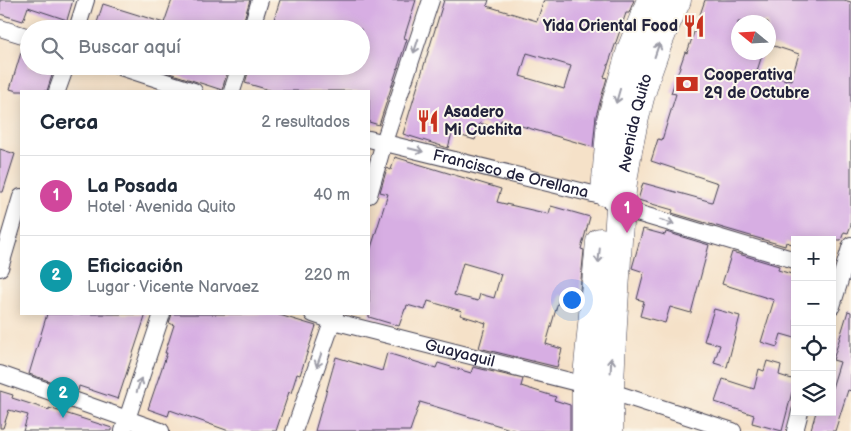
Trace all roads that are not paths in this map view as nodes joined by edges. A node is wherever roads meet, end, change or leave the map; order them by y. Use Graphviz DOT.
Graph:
graph roads {
  1 [pos="86,0"];
  2 [pos="260,0"];
  3 [pos="431,0"];
  4 [pos="651,0"];
  5 [pos="677,0"];
  6 [pos="80,20"];
  7 [pos="254,20"];
  8 [pos="0,28"];
  9 [pos="20,34"];
  10 [pos="63,75"];
  11 [pos="145,75"];
  12 [pos="237,75"];
  13 [pos="57,90"];
  14 [pos="191,90"];
  15 [pos="232,90"];
  16 [pos="376,141"];
  17 [pos="370,187"];
  18 [pos="20,199"];
  19 [pos="613,202"];
  20 [pos="11,221"];
  21 [pos="851,245"];
  22 [pos="791,259"];
  23 [pos="0,268"];
  24 [pos="842,274"];
  25 [pos="836,293"];
  26 [pos="162,315"];
  27 [pos="320,315"];
  28 [pos="334,317"];
  29 [pos="0,374"];
  30 [pos="598,389"];
  31 [pos="799,416"];
  32 [pos="126,425"];
  33 [pos="162,431"];
  34 [pos="294,431"];
  35 [pos="586,431"];
  36 [pos="609,431"];
  37 [pos="733,431"];
  38 [pos="795,431"];
  1 -- 6 [label="street"];
  2 -- 7 [label="street"];
  3 -- 16 [label="street, one-way"];
  4 -- 19 [label="highway, Avenida Quito, one-way"];
  19 -- 5 [label="highway, Avenida Quito, one-way"];
  8 -- 9 [label="street"];
  10 -- 13 [label="street"];
  11 -- 14 [label="street"];
  12 -- 15 [label="street"];
  16 -- 17 [label="street"];
  16 -- 19 [label="street, Francisco de Orellana, one-way"];
  18 -- 20 [label="street"];
  19 -- 22 [label="street, Francisco de Orellana, one-way"];
  19 -- 30 [label="highway, Avenida Quito"];
  20 -- 23 [label="street"];
  21 -- 24 [label="street"];
  24 -- 25 [label="street"];
  32 -- 26 [label="street, one-way"];
  27 -- 28 [label="street, Guayaquil"];
  28 -- 30 [label="street, Guayaquil"];
  28 -- 34 [label="street, one-way"];
  29 -- 32 [label="street"];
  30 -- 35 [label="highway, Avenida Quito"];
  30 -- 36 [label="highway, Avenida Quito"];
  30 -- 37 [label="street, Guayaquil"];
  31 -- 38 [label="street"];
  32 -- 33 [label="street"];
}
